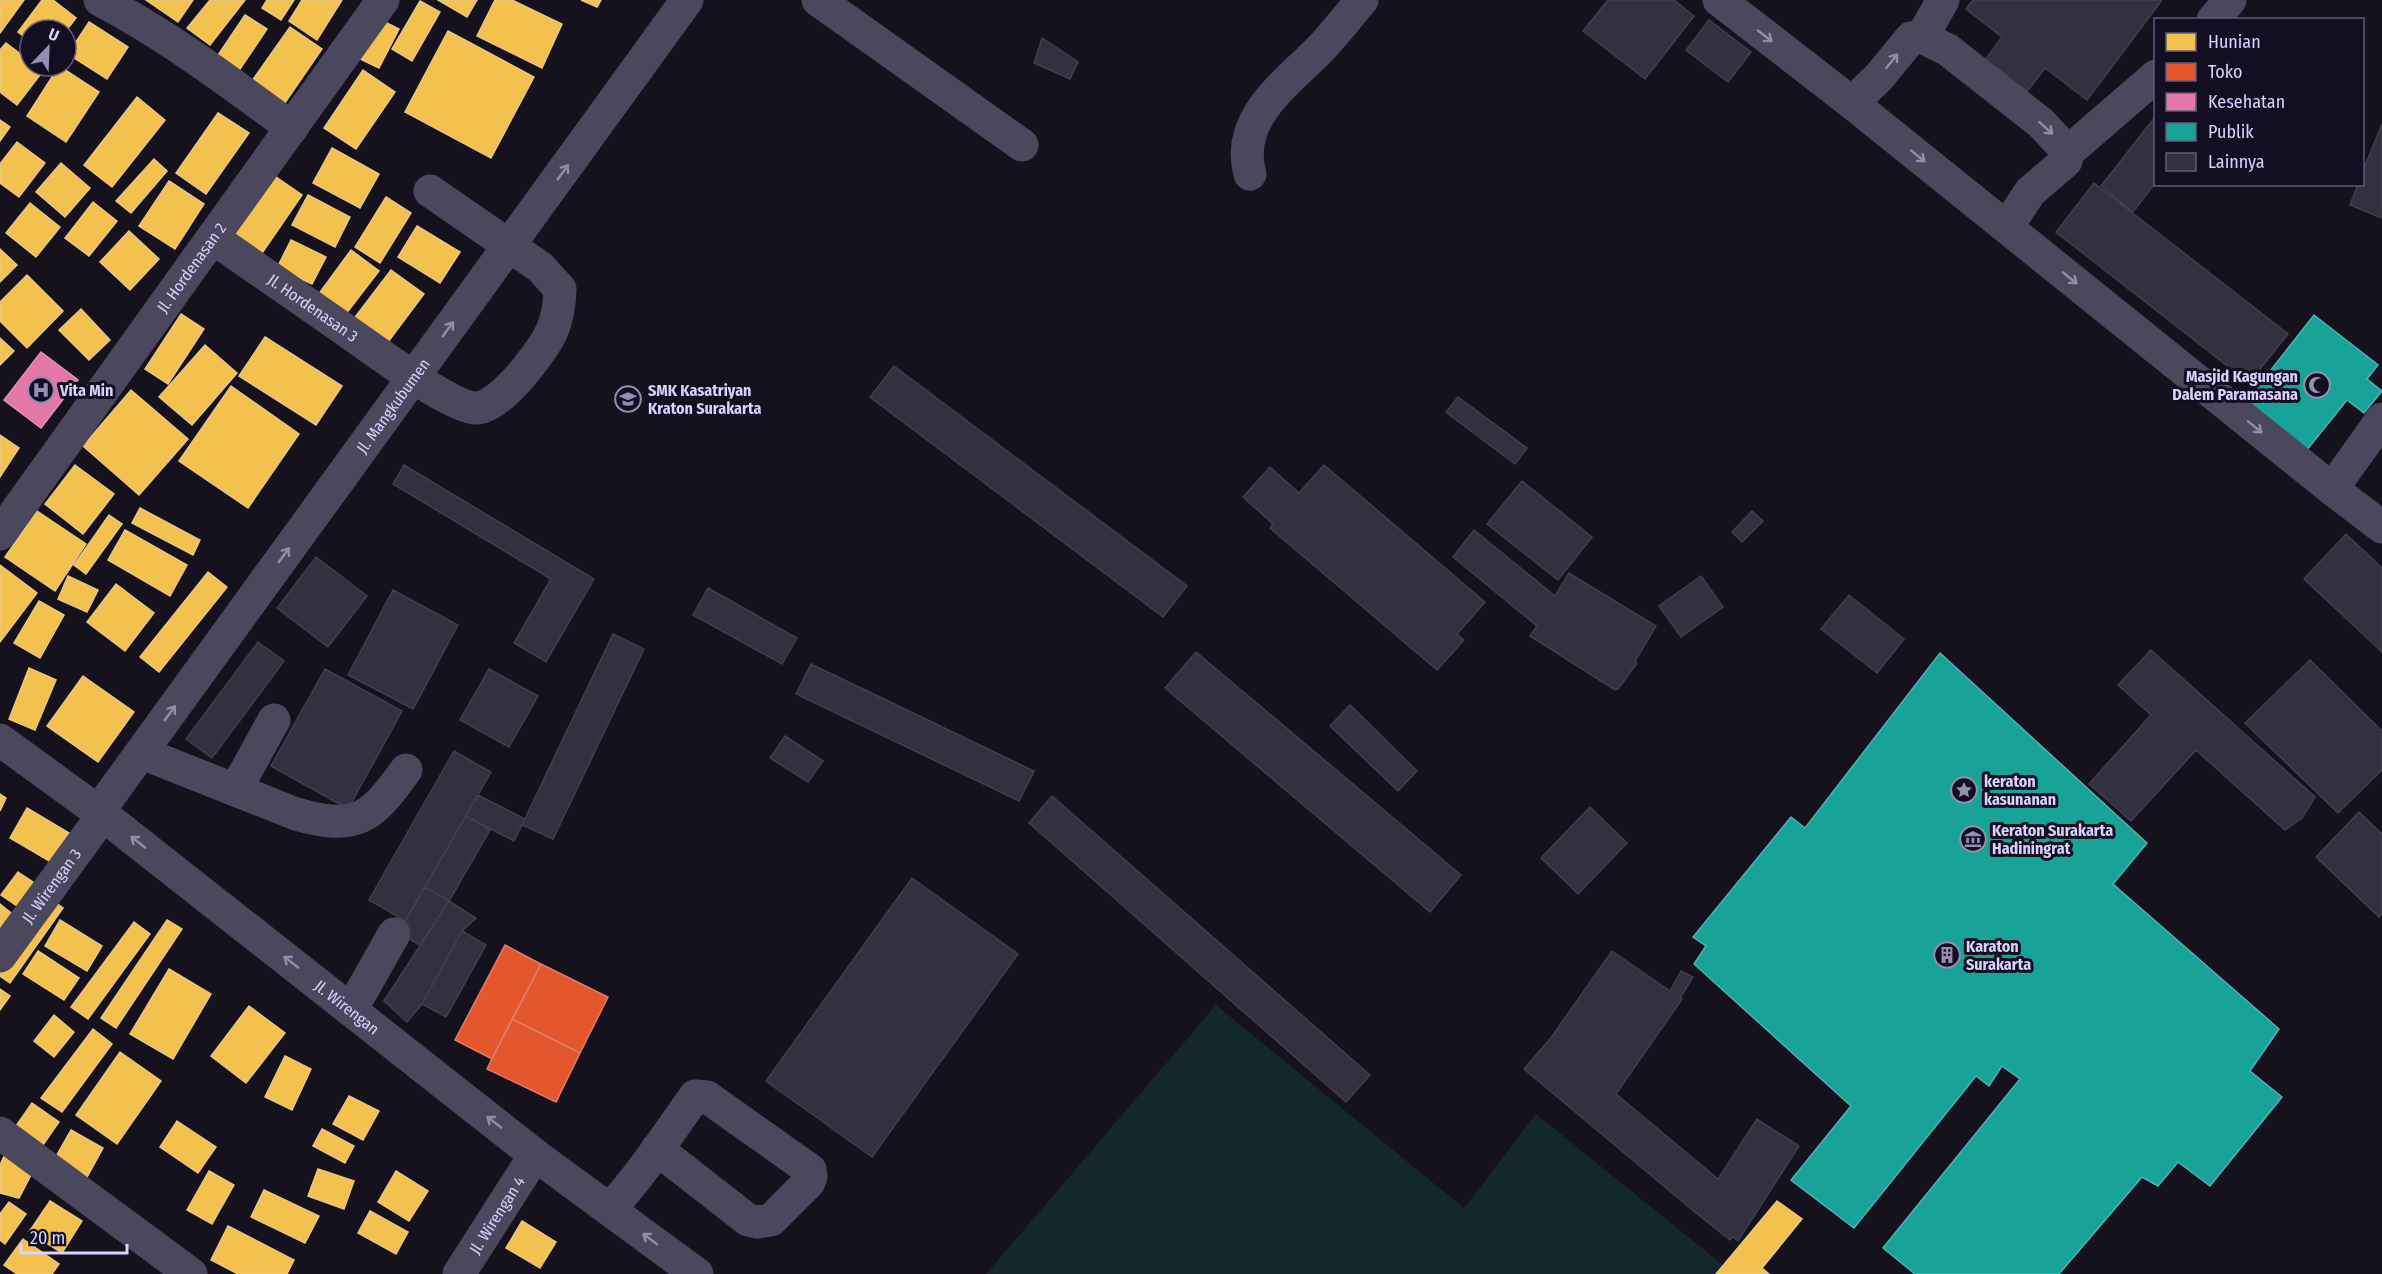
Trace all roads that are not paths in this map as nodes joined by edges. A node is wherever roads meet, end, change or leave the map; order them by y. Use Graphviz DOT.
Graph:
graph roads {
  1 [pos="100,0"];
  2 [pos="383,0"];
  3 [pos="687,0"];
  4 [pos="818,0"];
  5 [pos="1362,0"];
  6 [pos="1719,0"];
  7 [pos="1943,0"];
  8 [pos="2230,0"];
  9 [pos="2215,18"];
  10 [pos="1922,37"];
  11 [pos="2154,78"];
  12 [pos="1852,104"];
  13 [pos="292,128"];
  14 [pos="1022,145"];
  15 [pos="2068,152"];
  16 [pos="1250,174"];
  17 [pos="429,191"];
  18 [pos="2007,227"];
  19 [pos="213,238"];
  20 [pos="509,245"];
  21 [pos="413,377"];
  22 [pos="2382,419"];
  23 [pos="2332,489"];
  24 [pos="2382,527"];
  25 [pos="0,534"];
  26 [pos="274,720"];
  27 [pos="0,740"];
  28 [pos="141,753"];
  29 [pos="406,770"];
  30 [pos="236,789"];
  31 [pos="101,813"];
  32 [pos="394,934"];
  33 [pos="0,956"];
  34 [pos="351,1010"];
  35 [pos="0,1133"];
  36 [pos="657,1149"];
  37 [pos="535,1155"];
  38 [pos="610,1209"];
  39 [pos="191,1274"];
  40 [pos="459,1274"];
  41 [pos="696,1274"];
  1 -- 13 [label="street"];
  2 -- 13 [label="street, Jl. Hordenasan 2"];
  20 -- 3 [label="street, Jl. Mangkubumen, one-way"];
  4 -- 14 [label="street"];
  5 -- 16 [label="street"];
  6 -- 12 [label="street, one-way"];
  7 -- 10 [label="street"];
  8 -- 9 [label="street"];
  12 -- 10 [label="street, one-way"];
  10 -- 15 [label="street, one-way"];
  11 -- 15 [label="street"];
  12 -- 18 [label="street, one-way"];
  13 -- 19 [label="street, Jl. Hordenasan 2"];
  15 -- 18 [label="street"];
  17 -- 20 [label="street"];
  18 -- 23 [label="street, one-way"];
  19 -- 21 [label="street, Jl. Hordenasan 3"];
  19 -- 25 [label="street, Jl. Hordenasan 2"];
  21 -- 20 [label="street, Jl. Mangkubumen, one-way"];
  20 -- 21 [label="street, Jl. Hordenasan 3"];
  28 -- 21 [label="street, Jl. Mangkubumen, one-way"];
  22 -- 23 [label="street"];
  23 -- 24 [label="street"];
  26 -- 30 [label="street"];
  27 -- 31 [label="street, Jl. Wirengan"];
  28 -- 30 [label="street"];
  28 -- 31 [label="street, Jl. Mangkubumen"];
  29 -- 30 [label="street"];
  31 -- 33 [label="street, Jl. Wirengan 3"];
  34 -- 31 [label="street, Jl. Wirengan, one-way"];
  32 -- 34 [label="street"];
  37 -- 34 [label="street, Jl. Wirengan, one-way"];
  35 -- 39 [label="street"];
  36 -- 38 [label="street"];
  37 -- 38 [label="street, Jl. Wirengan"];
  37 -- 40 [label="street, Jl. Wirengan 4"];
  41 -- 38 [label="street, Jl. Wirengan, one-way"];
}
